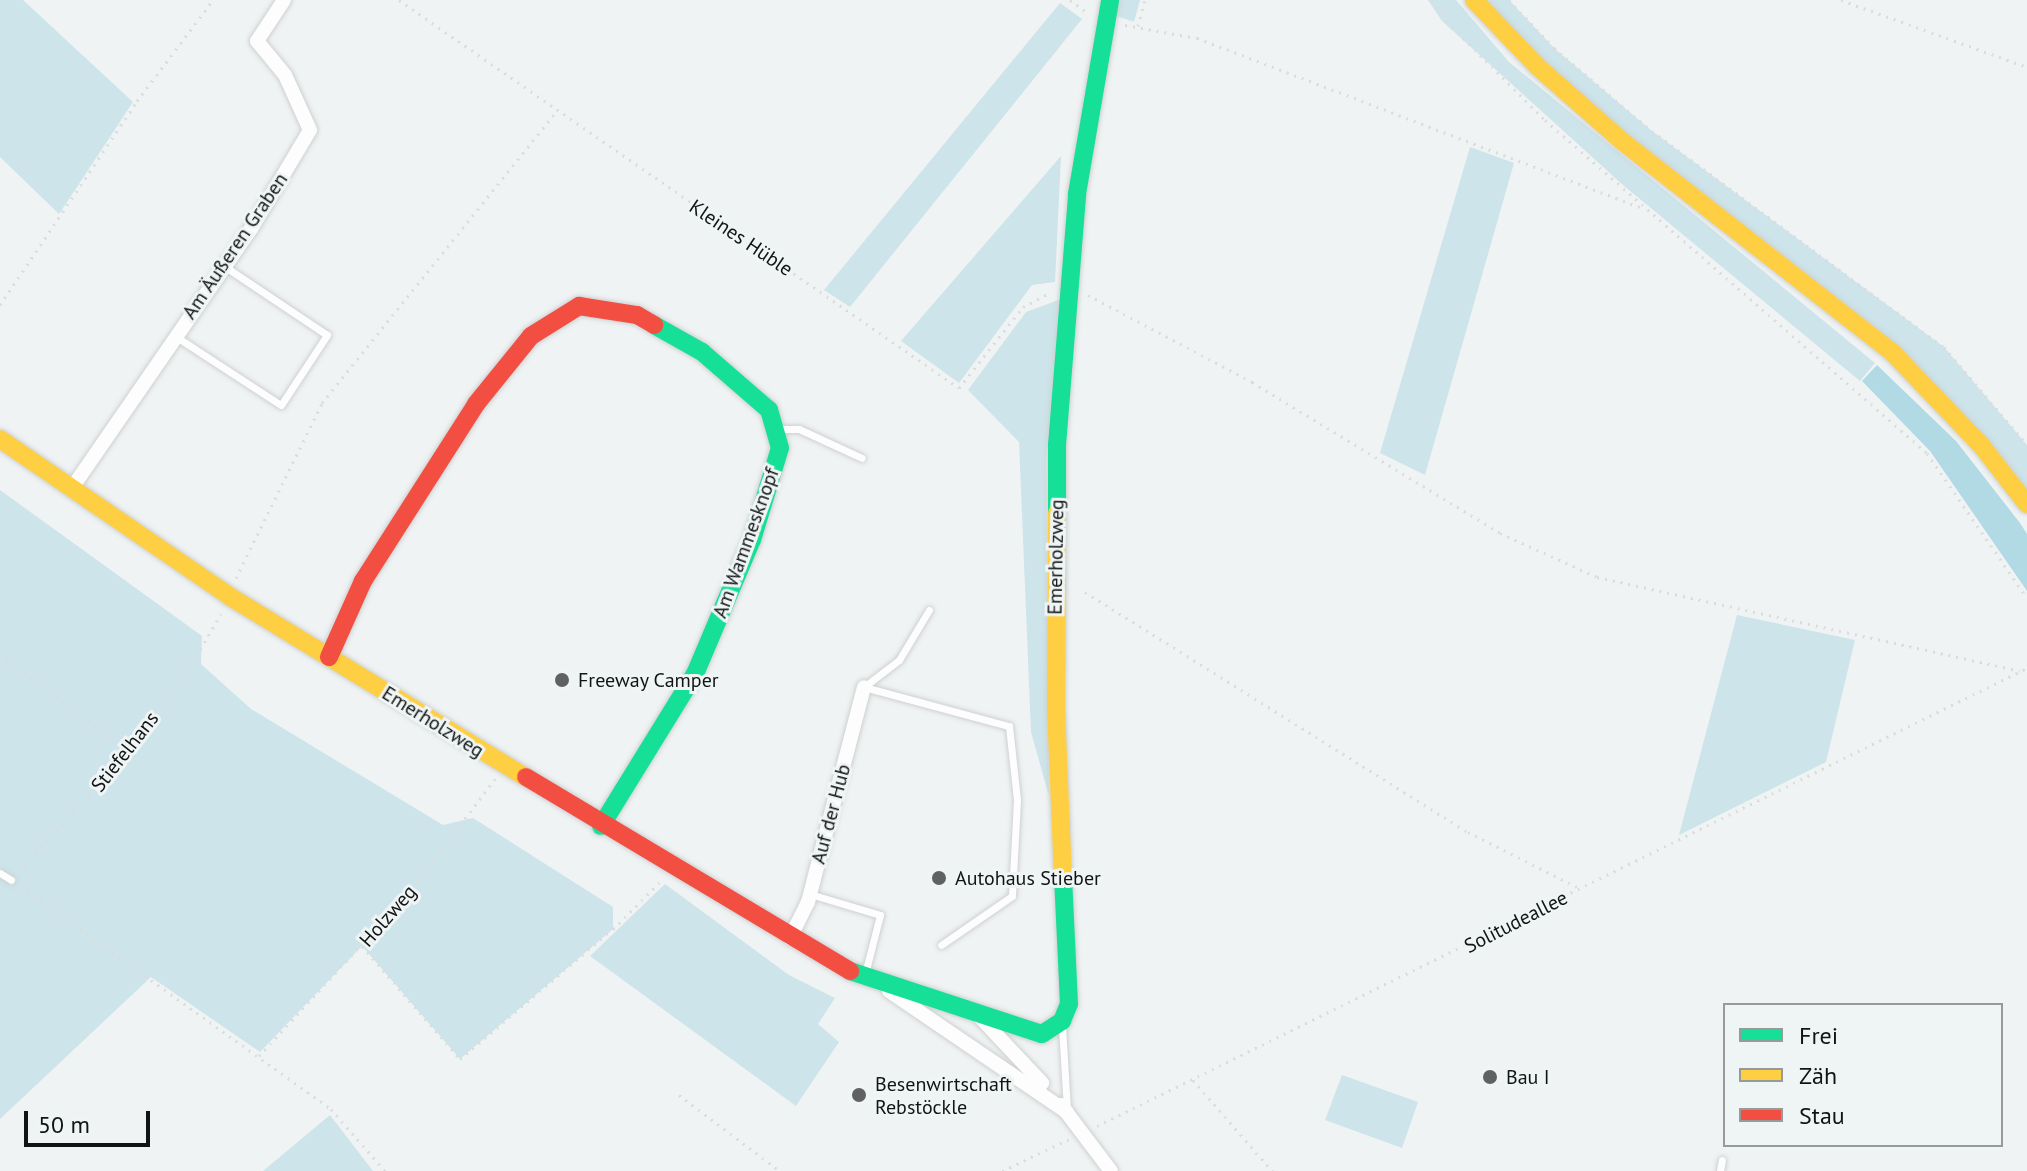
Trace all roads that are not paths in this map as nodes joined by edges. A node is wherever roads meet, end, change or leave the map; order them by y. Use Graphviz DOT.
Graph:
graph roads {
  1 [pos="284,0"];
  2 [pos="1110,0"];
  3 [pos="1474,0"];
  4 [pos="224,266"];
  5 [pos="175,336"];
  6 [pos="776,429"];
  7 [pos="0,439"];
  8 [pos="862,458"];
  9 [pos="72,488"];
  10 [pos="2027,504"];
  11 [pos="929,610"];
  12 [pos="329,657"];
  13 [pos="864,687"];
  14 [pos="601,826"];
  15 [pos="0,873"];
  16 [pos="11,880"];
  17 [pos="810,894"];
  18 [pos="790,938"];
  19 [pos="941,945"];
  20 [pos="872,981"];
  21 [pos="974,1011"];
  22 [pos="1062,1021"];
  23 [pos="1067,1112"];
  24 [pos="1722,1160"];
  25 [pos="1111,1171"];
  26 [pos="1720,1171"];
  1 -- 4 [label="street, Am Äußeren Graben"];
  2 -- 22 [label="street, Emerholzweg"];
  3 -- 10 [label="street"];
  4 -- 5 [label="street, Am Äußeren Graben"];
  4 -- 5 [label="lane"];
  5 -- 9 [label="street, Am Äußeren Graben"];
  6 -- 8 [label="lane"];
  6 -- 12 [label="street"];
  6 -- 14 [label="street, Am Wammesknopf"];
  7 -- 9 [label="street, Emerholzweg"];
  9 -- 12 [label="street, Emerholzweg"];
  11 -- 13 [label="lane"];
  12 -- 14 [label="street, Emerholzweg"];
  13 -- 17 [label="street, Auf der Hub"];
  13 -- 19 [label="lane"];
  14 -- 18 [label="street, Emerholzweg"];
  15 -- 16 [label="lane"];
  17 -- 18 [label="street, Auf der Hub"];
  17 -- 20 [label="lane"];
  18 -- 20 [label="street, Emerholzweg"];
  20 -- 21 [label="street, Emerholzweg"];
  20 -- 23 [label="street, Emerholzweg"];
  21 -- 22 [label="street, Emerholzweg"];
  21 -- 23 [label="street, Emerholzweg"];
  22 -- 23 [label="lane"];
  23 -- 25 [label="street, Emerholzweg"];
  24 -- 26 [label="lane"];
}
